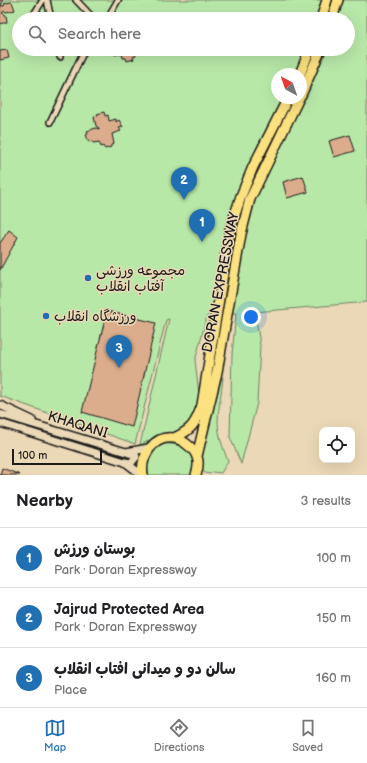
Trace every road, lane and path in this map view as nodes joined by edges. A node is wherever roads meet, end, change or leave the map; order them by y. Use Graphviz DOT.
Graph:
graph roads {
  1 [pos="43,0"];
  2 [pos="47,0"];
  3 [pos="76,0"];
  4 [pos="118,0"];
  5 [pos="327,0"];
  6 [pos="338,0"];
  7 [pos="35,12"];
  8 [pos="50,12"];
  9 [pos="87,12"];
  10 [pos="111,12"];
  11 [pos="323,12"];
  12 [pos="334,12"];
  13 [pos="82,56"];
  14 [pos="307,56"];
  15 [pos="318,56"];
  16 [pos="302,68"];
  17 [pos="307,81"];
  18 [pos="285,104"];
  19 [pos="297,104"];
  20 [pos="50,122"];
  21 [pos="0,405"];
  22 [pos="0,414"];
  23 [pos="0,423"];
  24 [pos="62,433"];
  25 [pos="174,438"];
  26 [pos="149,448"];
  27 [pos="126,452"];
  28 [pos="197,456"];
  29 [pos="125,462"];
  30 [pos="142,475"];
  31 [pos="196,475"];
  1 -- 7 [label="street"];
  2 -- 8 [label="street"];
  3 -- 9 [label="street"];
  4 -- 10 [label="street"];
  5 -- 11 [label="highway"];
  6 -- 12 [label="highway"];
  13 -- 20 [label="street"];
  14 -- 16 [label="highway"];
  15 -- 17 [label="highway"];
  18 -- 25 [label="highway, DORAN EXPRESSWAY"];
  19 -- 28 [label="highway, DORAN EXPRESSWAY"];
  21 -- 24 [label="main road"];
  22 -- 24 [label="main road, KHAQANI"];
  23 -- 29 [label="main road, KHAQANI"];
  24 -- 27 [label="main road, KHAQANI"];
  25 -- 26 [label="highway, DORAN EXPRESSWAY"];
  25 -- 28 [label="highway"];
  26 -- 27 [label="main road, KHAQANI"];
  26 -- 30 [label="highway"];
  27 -- 29 [label="main road"];
  28 -- 31 [label="highway, DORAN EXPRESSWAY"];
  29 -- 30 [label="main road, KHAQANI"];
}
